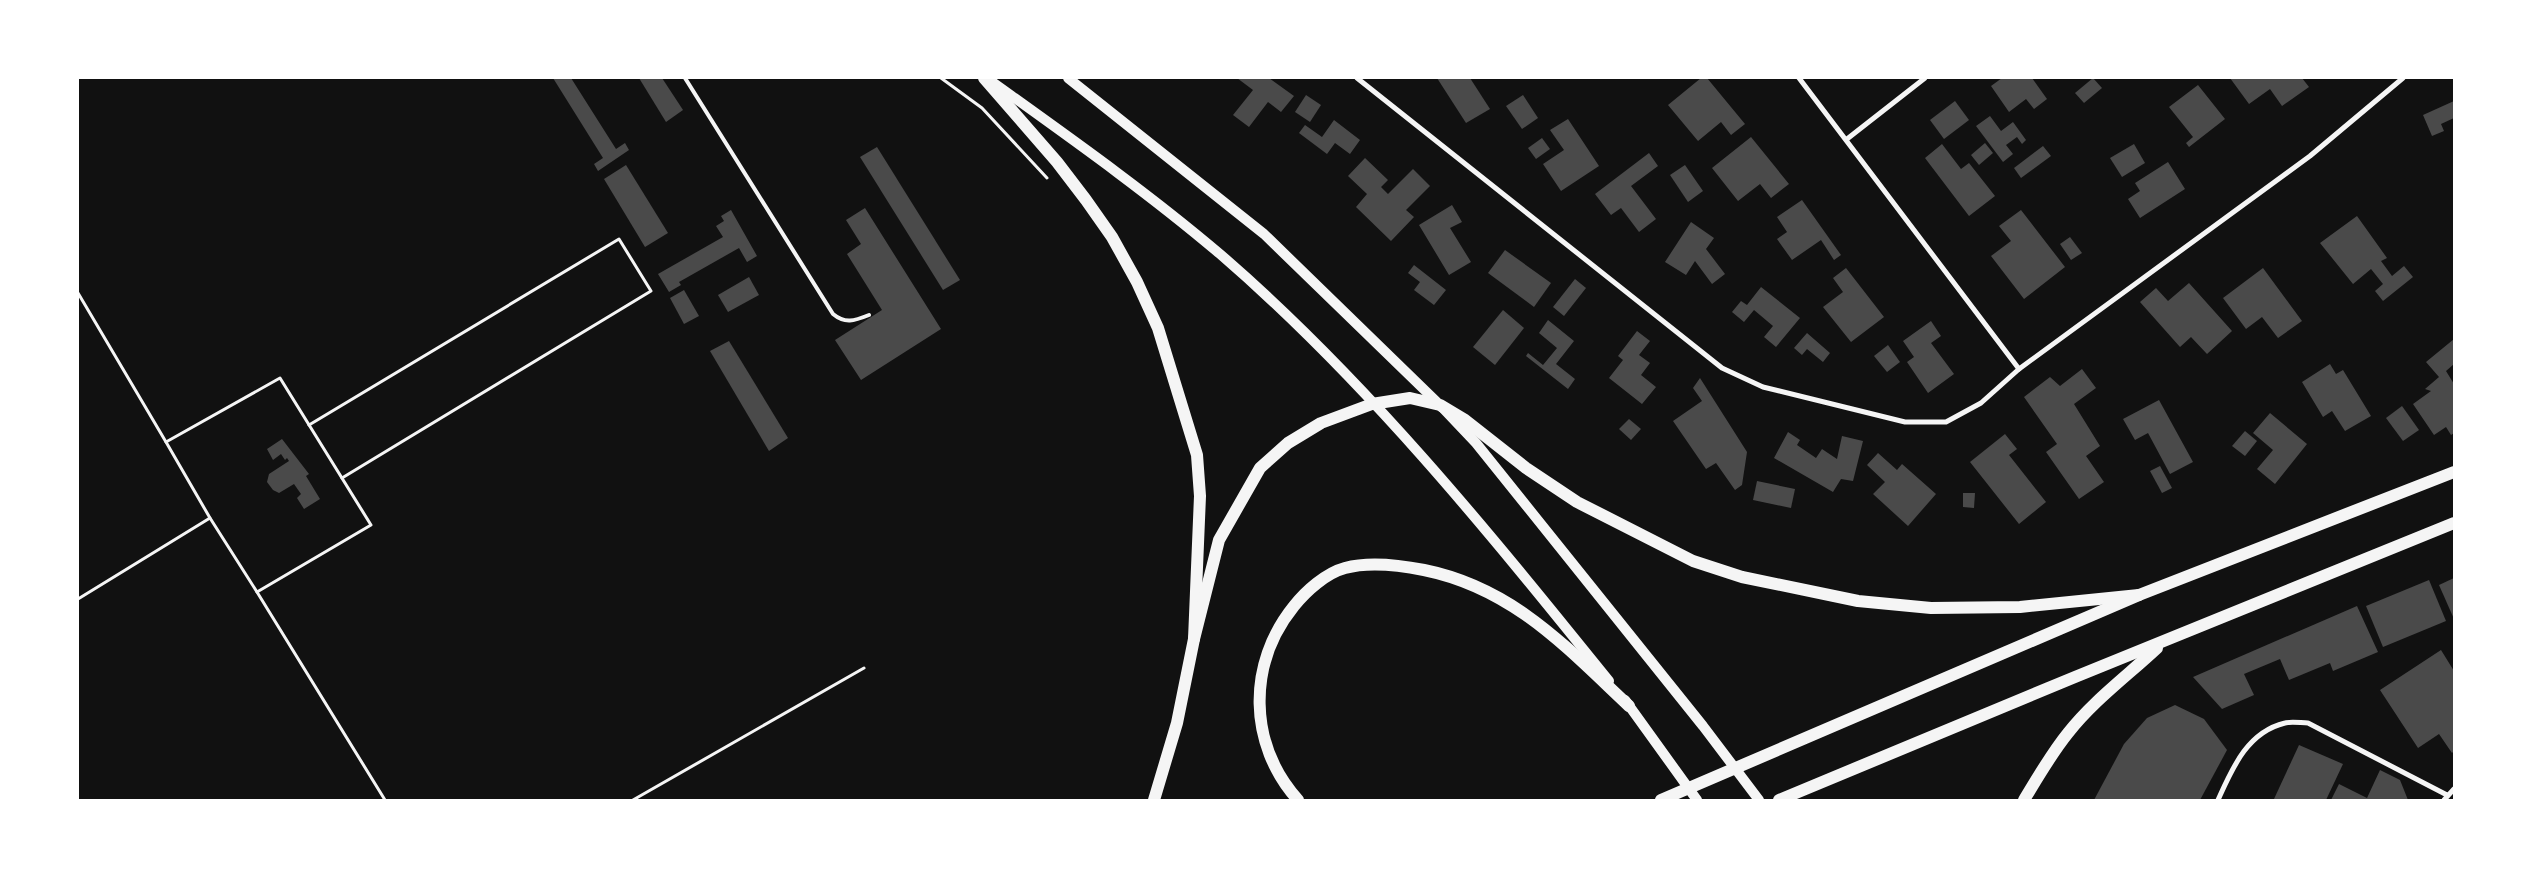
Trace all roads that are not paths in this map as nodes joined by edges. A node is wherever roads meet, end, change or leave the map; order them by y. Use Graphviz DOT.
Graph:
graph roads {
  1 [pos="685,78"];
  2 [pos="985,78"];
  3 [pos="1068,78"];
  4 [pos="1357,78"];
  5 [pos="1798,78"];
  6 [pos="1925,78"];
  7 [pos="2403,78"];
  8 [pos="1847,139"];
  9 [pos="869,315"];
  10 [pos="2019,369"];
  11 [pos="1372,404"];
  12 [pos="1440,405"];
  13 [pos="2454,472"];
  14 [pos="2454,523"];
  15 [pos="2139,595"];
  16 [pos="1194,639"];
  17 [pos="2162,643"];
  18 [pos="1629,706"];
  19 [pos="2454,789"];
  20 [pos="2447,795"];
  21 [pos="1154,800"];
  22 [pos="1298,800"];
  23 [pos="1661,800"];
  24 [pos="1697,800"];
  25 [pos="1759,800"];
  26 [pos="1779,800"];
  27 [pos="2024,800"];
  28 [pos="2218,800"];
  29 [pos="2444,800"];
  1 -- 9 [label="lane"];
  2 -- 11 [label="main road"];
  2 -- 16 [label="main road"];
  3 -- 12 [label="main road"];
  4 -- 10 [label="street"];
  5 -- 8 [label="street"];
  6 -- 8 [label="street"];
  7 -- 10 [label="street"];
  8 -- 10 [label="street"];
  11 -- 12 [label="main road"];
  11 -- 16 [label="main road"];
  11 -- 18 [label="main road"];
  12 -- 15 [label="main road"];
  12 -- 25 [label="main road"];
  13 -- 15 [label="main road"];
  14 -- 17 [label="main road"];
  15 -- 23 [label="main road"];
  16 -- 21 [label="main road"];
  17 -- 26 [label="main road"];
  17 -- 27 [label="main road"];
  18 -- 22 [label="main road"];
  18 -- 24 [label="main road"];
  19 -- 20 [label="street"];
  20 -- 28 [label="street"];
  20 -- 29 [label="street"];
}
